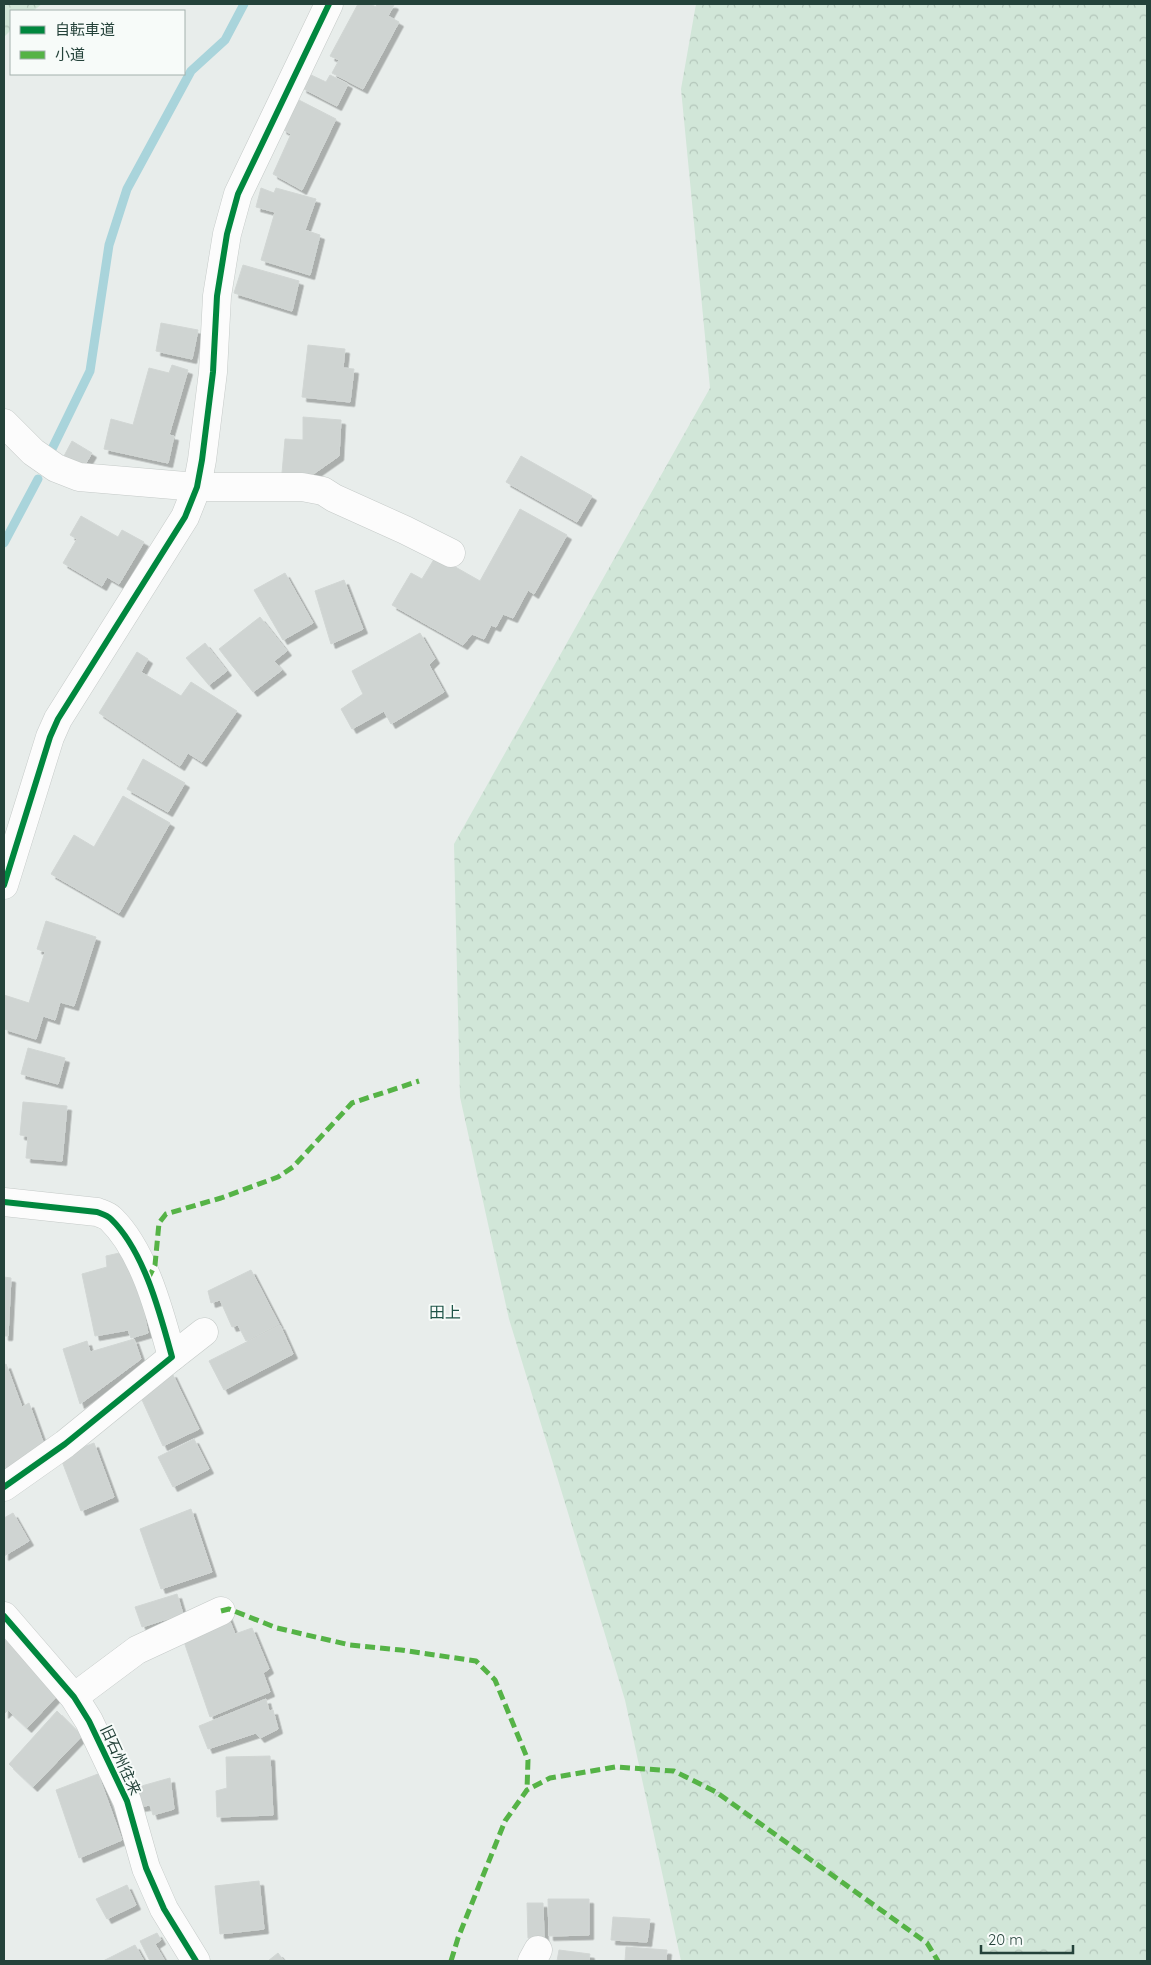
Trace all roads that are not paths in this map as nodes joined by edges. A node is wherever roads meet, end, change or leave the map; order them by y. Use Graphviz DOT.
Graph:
graph roads {
  1 [pos="329,4"];
  2 [pos="4,423"];
  3 [pos="197,487"];
  4 [pos="451,553"];
  5 [pos="4,885"];
  6 [pos="4,1202"];
  7 [pos="204,1332"];
  8 [pos="172,1357"];
  9 [pos="4,1487"];
  10 [pos="221,1611"];
  11 [pos="4,1616"];
  12 [pos="74,1697"];
  13 [pos="196,1961"];
  1 -- 3 [label="street"];
  2 -- 3 [label="street"];
  3 -- 4 [label="street"];
  3 -- 5 [label="street"];
  6 -- 8 [label="street"];
  7 -- 8 [label="street"];
  8 -- 9 [label="street"];
  10 -- 12 [label="street"];
  11 -- 12 [label="street, 旧石州往来"];
  12 -- 13 [label="street, 旧石州往来"];
}
